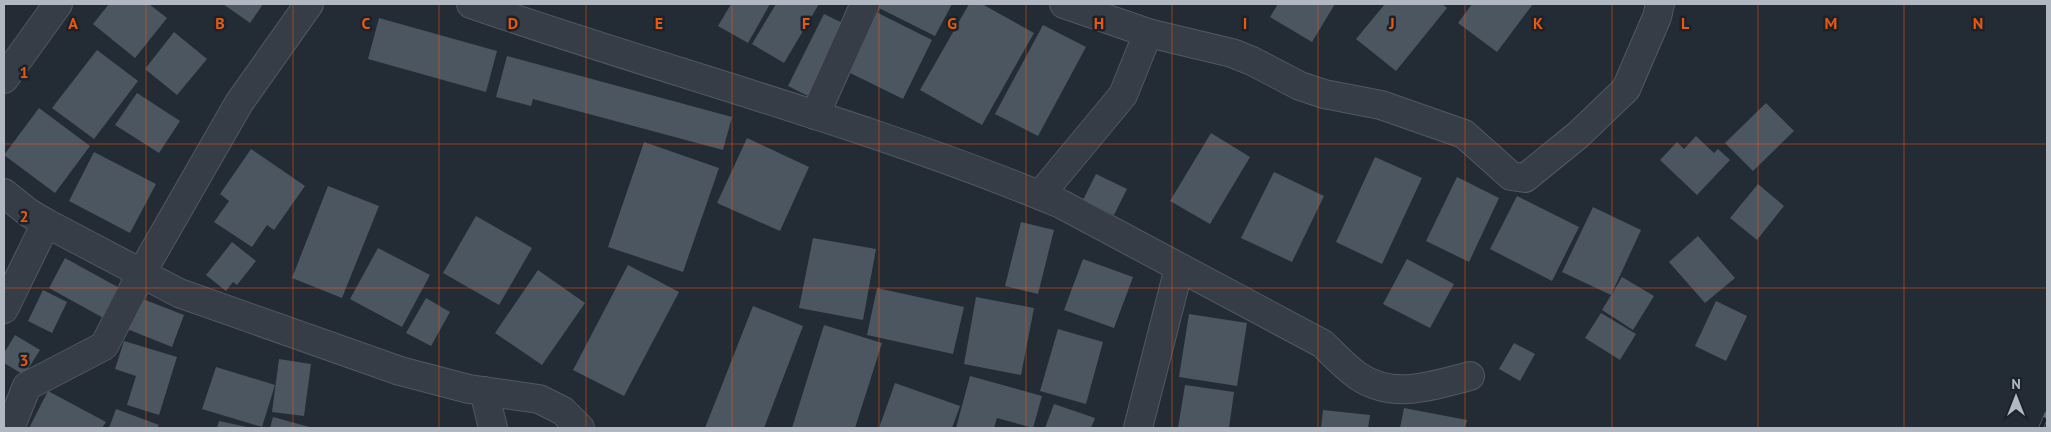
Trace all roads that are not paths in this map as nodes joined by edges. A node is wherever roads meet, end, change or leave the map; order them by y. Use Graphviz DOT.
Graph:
graph roads {
  1 [pos="58,4"];
  2 [pos="309,4"];
  3 [pos="471,4"];
  4 [pos="865,4"];
  5 [pos="1064,4"];
  6 [pos="1660,4"];
  7 [pos="1148,33"];
  8 [pos="4,79"];
  9 [pos="815,115"];
  10 [pos="4,193"];
  11 [pos="1040,195"];
  12 [pos="46,223"];
  13 [pos="1179,268"];
  14 [pos="142,272"];
  15 [pos="4,309"];
  16 [pos="1470,376"];
  17 [pos="484,391"];
  18 [pos="10,428"];
  19 [pos="493,428"];
  20 [pos="580,428"];
  21 [pos="1138,428"];
  1 -- 8 [label="street"];
  2 -- 14 [label="street"];
  3 -- 9 [label="street"];
  4 -- 9 [label="street"];
  5 -- 7 [label="street"];
  6 -- 7 [label="street"];
  7 -- 11 [label="street"];
  9 -- 11 [label="street"];
  10 -- 12 [label="street"];
  11 -- 13 [label="street"];
  12 -- 14 [label="street"];
  12 -- 15 [label="street"];
  13 -- 16 [label="street"];
  13 -- 21 [label="street"];
  14 -- 17 [label="street"];
  14 -- 18 [label="street"];
  17 -- 19 [label="street"];
  17 -- 20 [label="street"];
}
